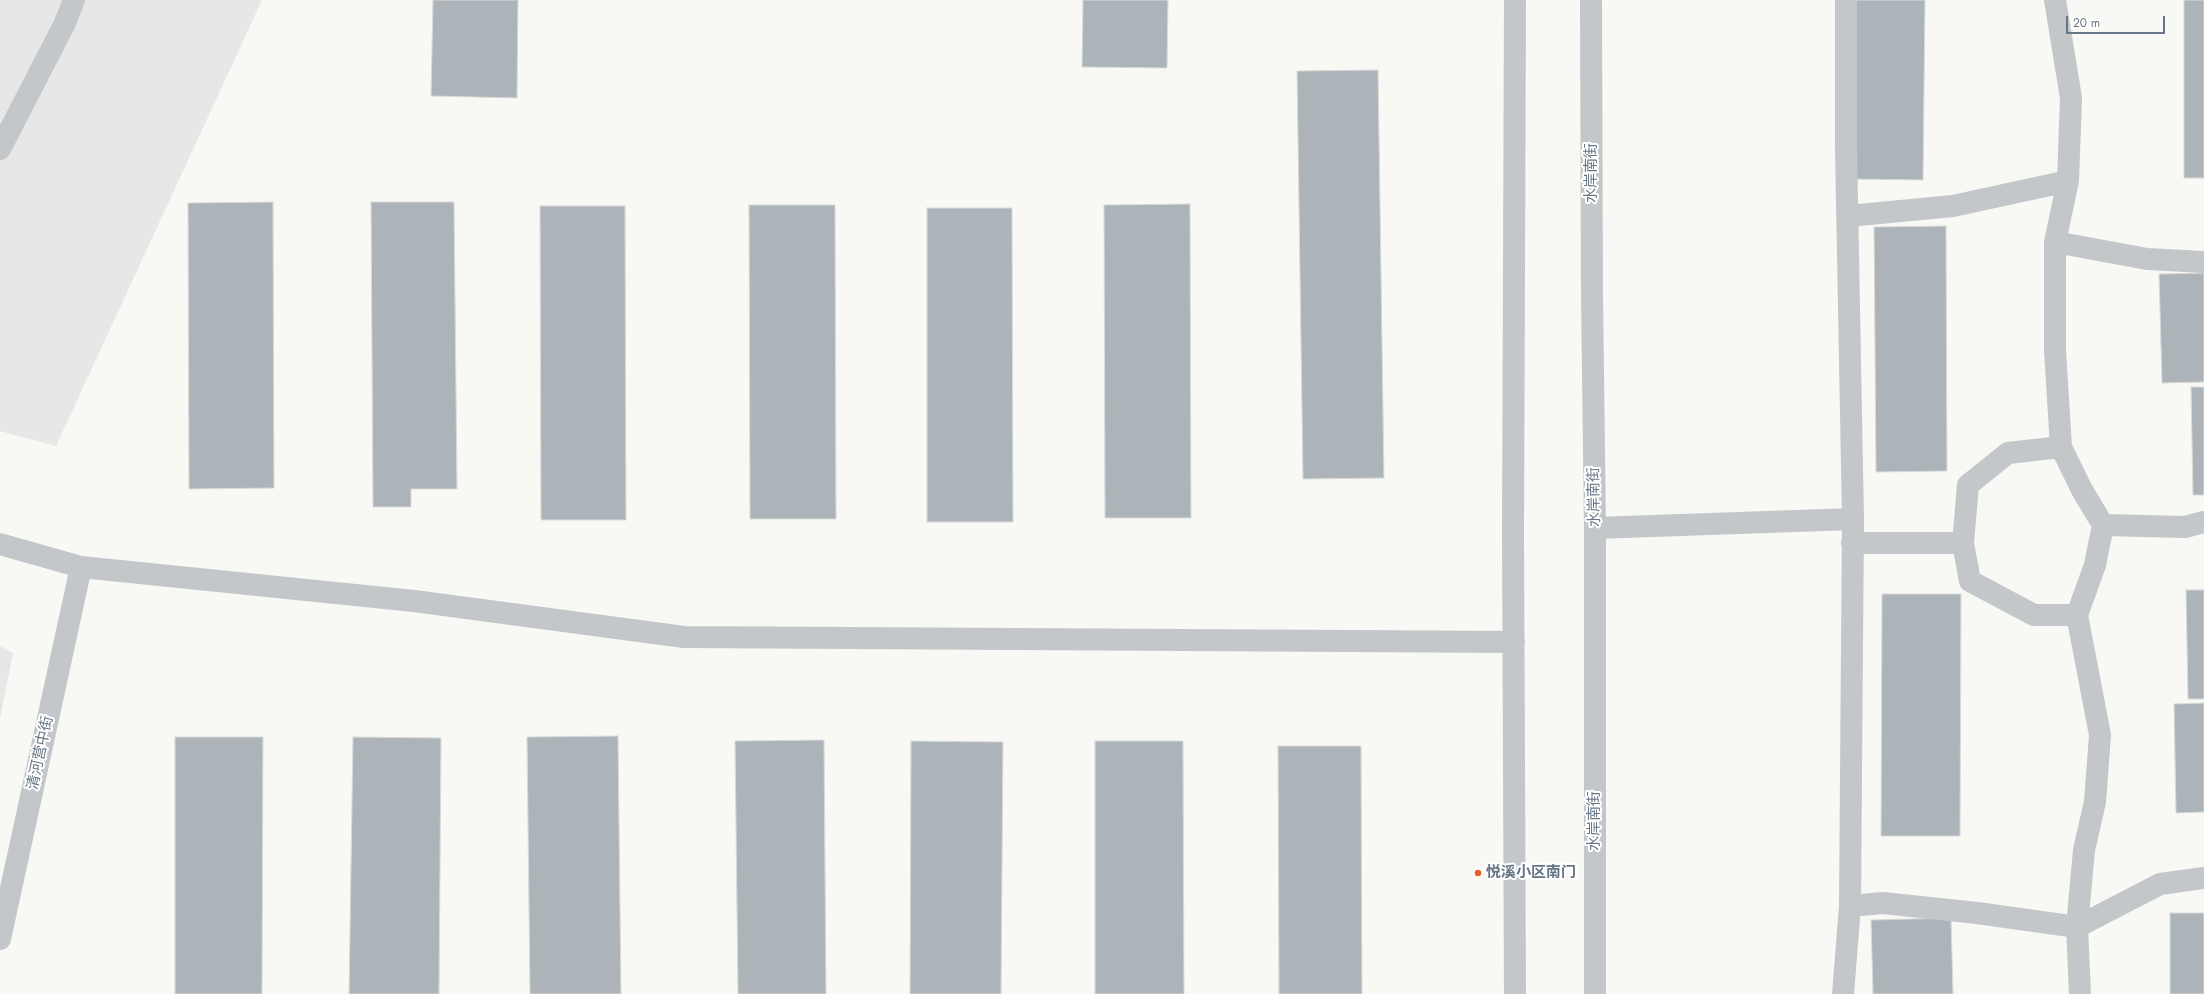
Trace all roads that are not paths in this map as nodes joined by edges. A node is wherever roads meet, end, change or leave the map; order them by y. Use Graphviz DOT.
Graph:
graph roads {
  1 [pos="74,0"];
  2 [pos="1515,0"];
  3 [pos="1591,0"];
  4 [pos="1846,0"];
  5 [pos="2055,0"];
  6 [pos="0,149"];
  7 [pos="2068,181"];
  8 [pos="1848,216"];
  9 [pos="2055,242"];
  10 [pos="2204,262"];
  11 [pos="2061,448"];
  12 [pos="1853,519"];
  13 [pos="2204,522"];
  14 [pos="2103,524"];
  15 [pos="1595,528"];
  16 [pos="1852,543"];
  17 [pos="1963,543"];
  18 [pos="0,544"];
  19 [pos="81,567"];
  20 [pos="2077,615"];
  21 [pos="1514,642"];
  22 [pos="2204,878"];
  23 [pos="1850,906"];
  24 [pos="2077,927"];
  25 [pos="0,939"];
  26 [pos="1515,994"];
  27 [pos="1595,994"];
  28 [pos="1843,994"];
  29 [pos="2080,994"];
  1 -- 6 [label="street"];
  2 -- 21 [label="street"];
  3 -- 15 [label="street, 水岸南街"];
  4 -- 8 [label="street"];
  5 -- 7 [label="street"];
  7 -- 8 [label="street"];
  7 -- 9 [label="street"];
  8 -- 12 [label="street"];
  9 -- 10 [label="street"];
  9 -- 11 [label="street"];
  11 -- 14 [label="street"];
  11 -- 17 [label="street"];
  12 -- 15 [label="street"];
  12 -- 16 [label="street"];
  13 -- 14 [label="street"];
  14 -- 20 [label="street"];
  15 -- 27 [label="street, 水岸南街"];
  16 -- 17 [label="street"];
  16 -- 23 [label="street"];
  17 -- 20 [label="street"];
  18 -- 19 [label="street"];
  19 -- 21 [label="street"];
  19 -- 25 [label="street, 清河营中街"];
  20 -- 24 [label="street"];
  21 -- 26 [label="street"];
  22 -- 24 [label="street"];
  23 -- 24 [label="street"];
  23 -- 28 [label="street"];
  24 -- 29 [label="street"];
}
